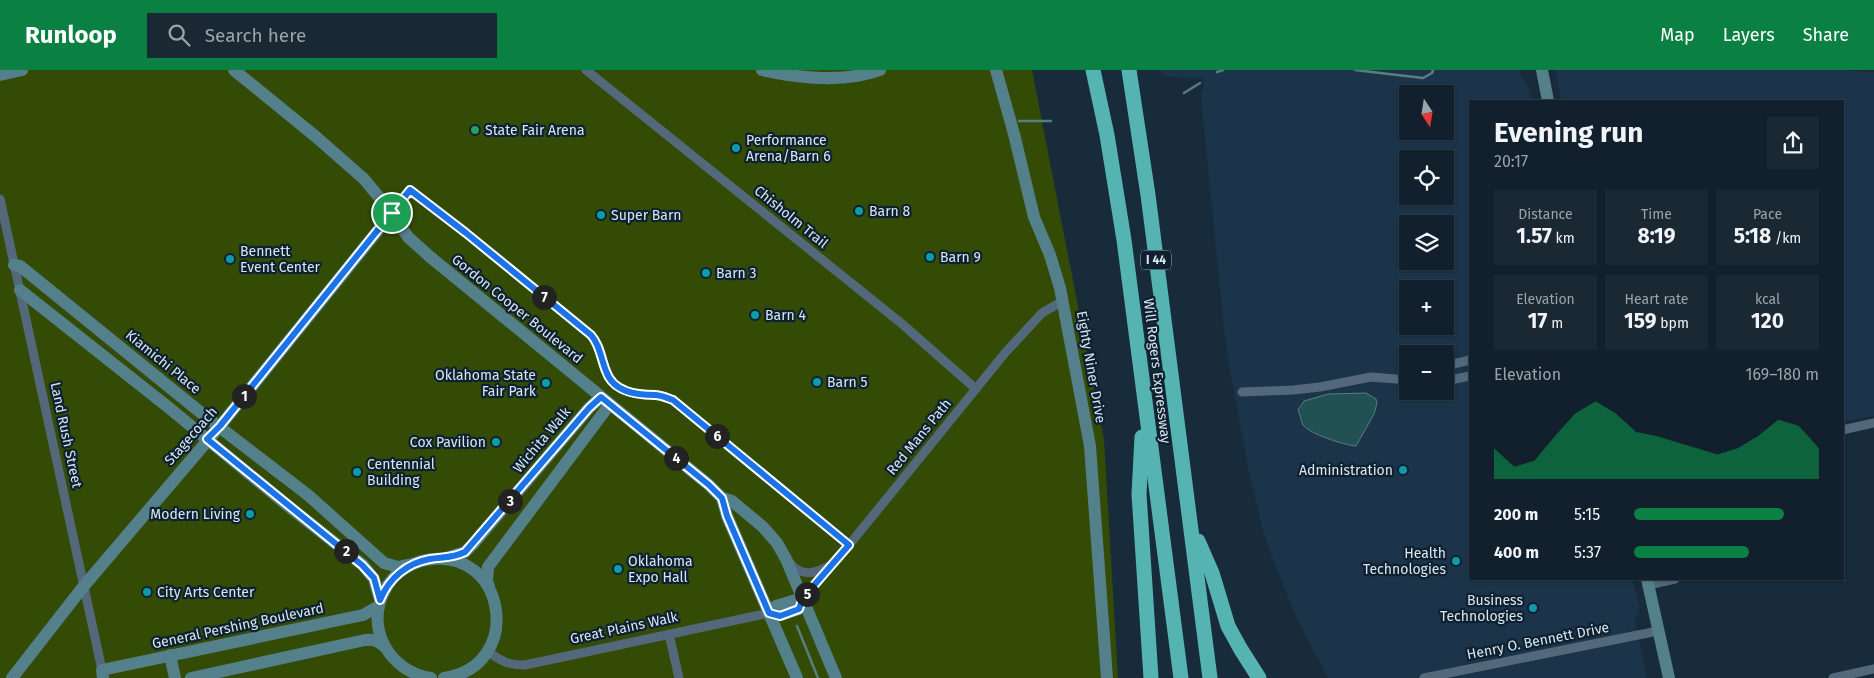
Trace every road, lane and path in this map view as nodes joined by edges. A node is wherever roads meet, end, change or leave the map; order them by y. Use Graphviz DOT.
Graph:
graph roads {
  1 [pos="22,70"];
  2 [pos="234,70"];
  3 [pos="586,70"];
  4 [pos="762,70"];
  5 [pos="880,70"];
  6 [pos="996,70"];
  7 [pos="1092,70"];
  8 [pos="1129,70"];
  9 [pos="1542,70"];
  10 [pos="0,75"];
  11 [pos="1548,100"];
  12 [pos="0,199"];
  13 [pos="392,213"];
  14 [pos="14,265"];
  15 [pos="20,290"];
  16 [pos="1064,301"];
  17 [pos="1469,360"];
  18 [pos="1454,364"];
  19 [pos="1469,376"];
  20 [pos="1399,379"];
  21 [pos="1454,379"];
  22 [pos="976,389"];
  23 [pos="1242,392"];
  24 [pos="1145,400"];
  25 [pos="606,401"];
  26 [pos="1874,423"];
  27 [pos="220,426"];
  28 [pos="1844,430"];
  29 [pos="207,439"];
  30 [pos="722,498"];
  31 [pos="1190,522"];
  32 [pos="849,545"];
  33 [pos="440,559"];
  34 [pos="786,559"];
  35 [pos="834,563"];
  36 [pos="412,564"];
  37 [pos="1666,580"];
  38 [pos="1647,582"];
  39 [pos="83,587"];
  40 [pos="491,591"];
  41 [pos="803,598"];
  42 [pos="379,603"];
  43 [pos="769,613"];
  44 [pos="1658,630"];
  45 [pos="669,634"];
  46 [pos="385,647"];
  47 [pos="488,652"];
  48 [pos="170,655"];
  49 [pos="1874,669"];
  50 [pos="103,674"];
  51 [pos="406,674"];
  52 [pos="1851,676"];
  53 [pos="12,678"];
  54 [pos="175,678"];
  55 [pos="191,678"];
  56 [pos="431,678"];
  57 [pos="444,678"];
  58 [pos="679,678"];
  59 [pos="797,678"];
  60 [pos="836,678"];
  61 [pos="1107,678"];
  62 [pos="1150,678"];
  63 [pos="1181,678"];
  64 [pos="1210,678"];
  65 [pos="1260,678"];
  66 [pos="1424,678"];
  67 [pos="1669,678"];
  68 [pos="1833,678"];
  1 -- 10 [label="street"];
  2 -- 13 [label="street, Gordon Cooper Boulevard"];
  3 -- 22 [label="street, Chisholm Trail"];
  4 -- 5 [label="street"];
  6 -- 16 [label="street, Eighty Niner Drive"];
  7 -- 24 [label="highway, Will Rogers Expressway / I 44"];
  8 -- 31 [label="highway, Will Rogers Expressway / I 44"];
  9 -- 11 [label="street"];
  12 -- 14 [label="street, Land Rush Street"];
  13 -- 25 [label="street, Gordon Cooper Boulevard"];
  13 -- 27 [label="street, Stagecoach"];
  13 -- 32 [label="street, Gordon Cooper Boulevard"];
  14 -- 15 [label="street, Land Rush Street"];
  14 -- 27 [label="street, Kiamichi Place"];
  15 -- 29 [label="street"];
  15 -- 39 [label="street, Land Rush Street"];
  16 -- 22 [label="street, Red Mans Path"];
  16 -- 61 [label="street, Eighty Niner Drive"];
  17 -- 18 [label="street"];
  19 -- 21 [label="street"];
  20 -- 23 [label="street"];
  22 -- 32 [label="street, Red Mans Path"];
  24 -- 62 [label="highway"];
  24 -- 63 [label="highway, Will Rogers Expressway / I 44"];
  25 -- 30 [label="street, Gordon Cooper Boulevard"];
  25 -- 33 [label="street, Wichita Walk"];
  25 -- 40 [label="street"];
  26 -- 28 [label="street"];
  27 -- 29 [label="street, Stagecoach"];
  27 -- 36 [label="street, Kiamichi Place"];
  29 -- 39 [label="street, Stagecoach"];
  29 -- 42 [label="street"];
  30 -- 34 [label="street, Gordon Cooper Boulevard"];
  30 -- 43 [label="street, Gordon Cooper Boulevard"];
  31 -- 64 [label="highway, Will Rogers Expressway / I 44"];
  31 -- 65 [label="highway"];
  32 -- 35 [label="street, Red Mans Path"];
  33 -- 36 [label="street, Wichita Walk"];
  33 -- 40 [label="street"];
  34 -- 35 [label="street"];
  34 -- 41 [label="street, Gordon Cooper Boulevard"];
  35 -- 41 [label="street, Red Mans Path"];
  36 -- 42 [label="street"];
  37 -- 38 [label="street"];
  38 -- 44 [label="street"];
  39 -- 50 [label="street, Land Rush Street"];
  39 -- 53 [label="street, Stagecoach"];
  40 -- 47 [label="street"];
  41 -- 43 [label="street, Great Plains Walk"];
  41 -- 60 [label="street, Gordon Cooper Boulevard"];
  42 -- 46 [label="street"];
  42 -- 48 [label="street, General Pershing Boulevard"];
  43 -- 45 [label="street, Great Plains Walk"];
  43 -- 59 [label="street, Gordon Cooper Boulevard"];
  44 -- 66 [label="street, Henry O. Bennett Drive"];
  44 -- 67 [label="street"];
  45 -- 47 [label="street, Great Plains Walk"];
  45 -- 58 [label="street"];
  46 -- 51 [label="street"];
  46 -- 55 [label="street"];
  47 -- 57 [label="street"];
  48 -- 50 [label="street, General Pershing Boulevard"];
  48 -- 54 [label="street"];
  49 -- 52 [label="street"];
  51 -- 56 [label="street"];
  52 -- 68 [label="street"];
}
